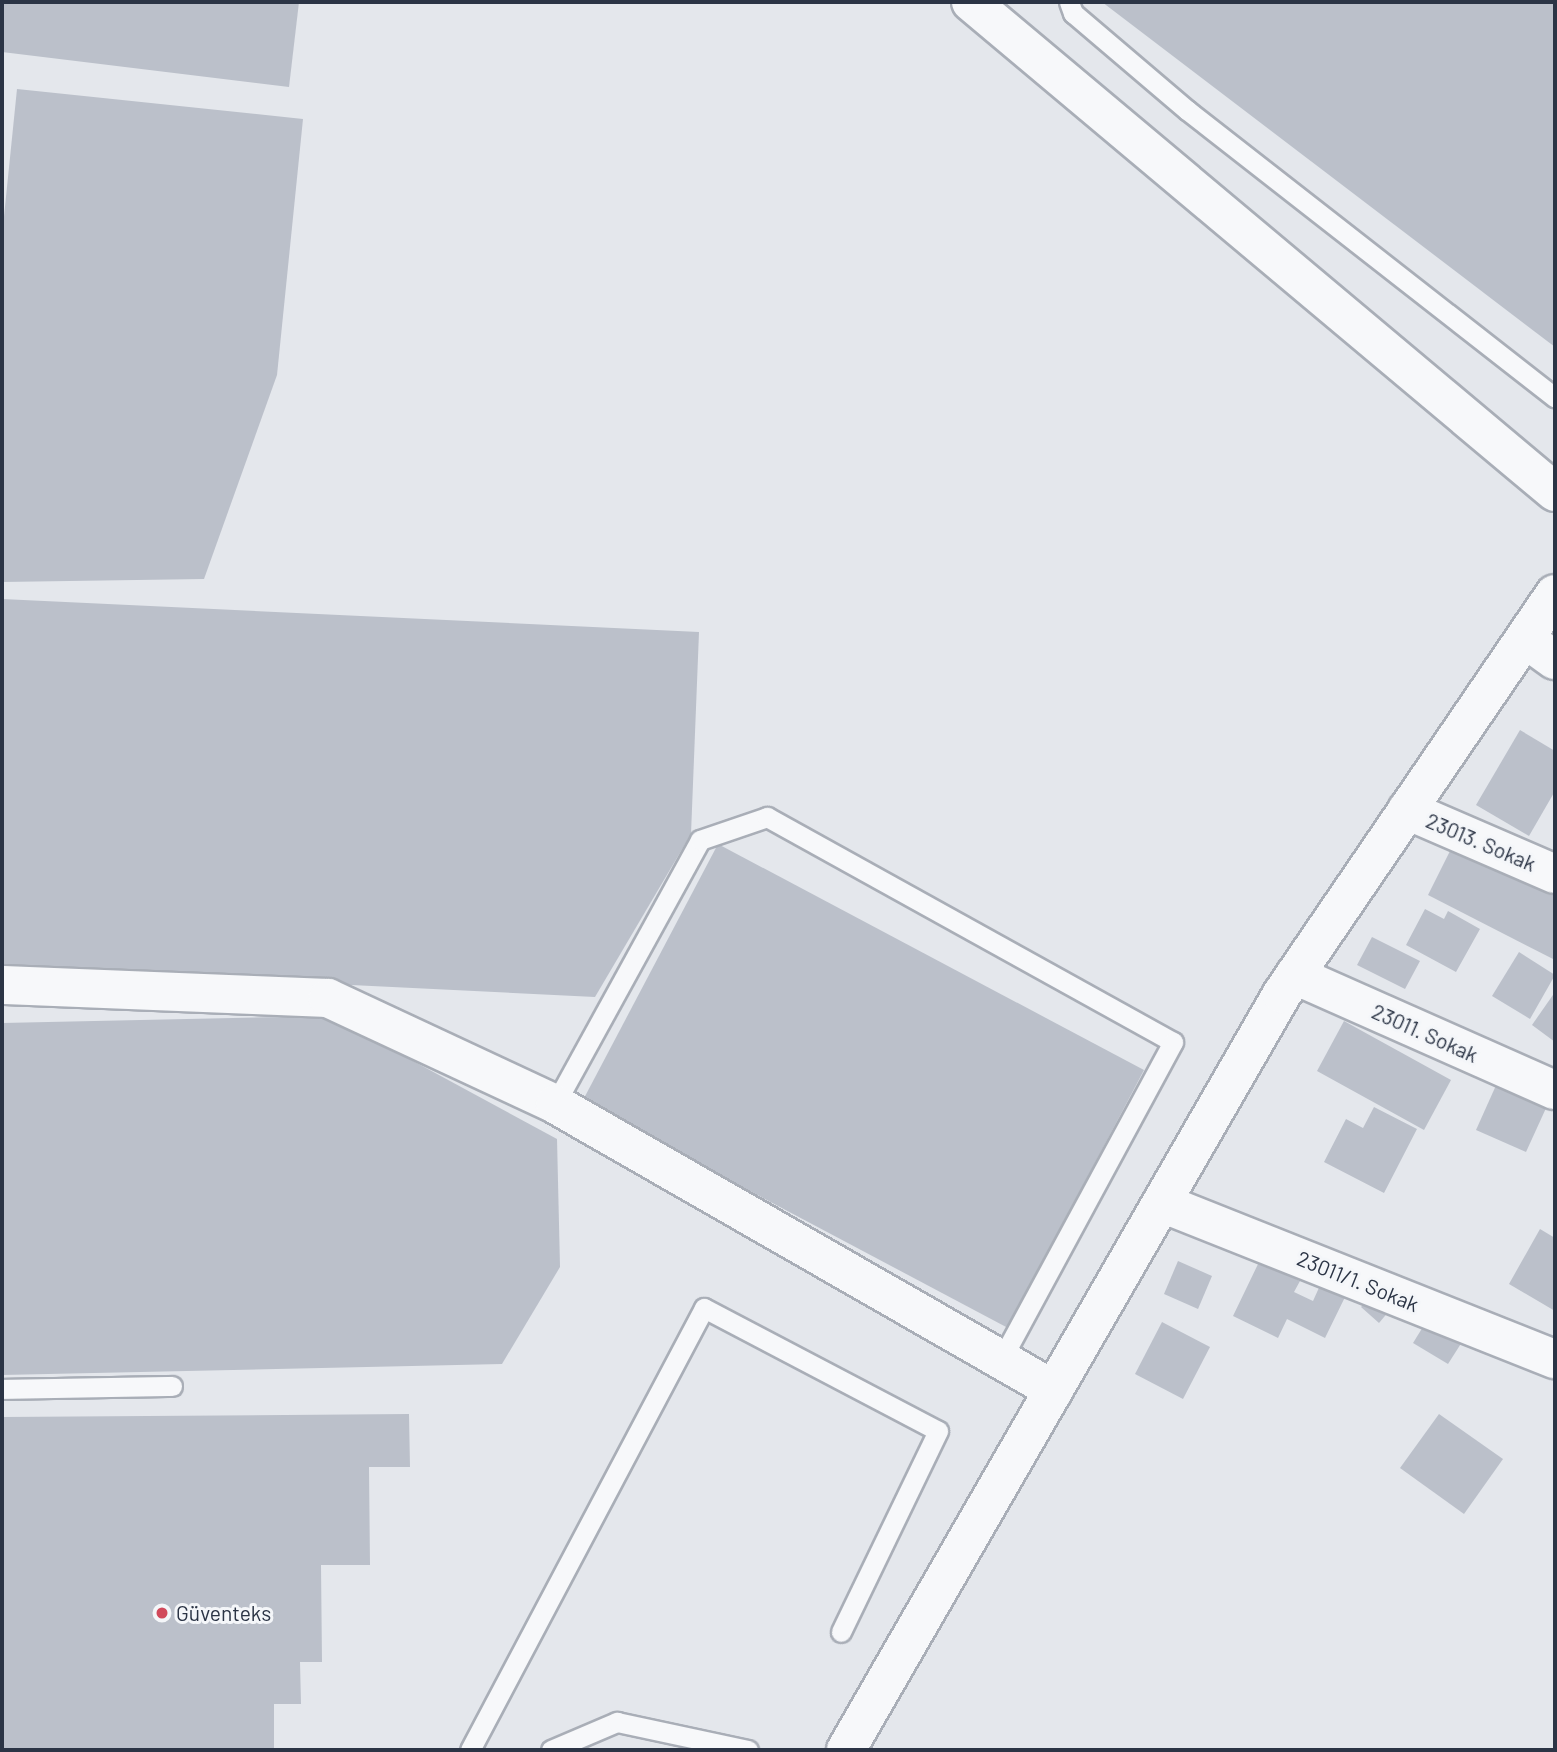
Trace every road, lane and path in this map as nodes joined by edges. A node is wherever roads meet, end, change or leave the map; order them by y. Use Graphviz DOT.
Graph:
graph roads {
  1 [pos="971,2"];
  2 [pos="1069,2"];
  3 [pos="1555,398"];
  4 [pos="1555,492"];
  5 [pos="1555,594"];
  6 [pos="1541,650"];
  7 [pos="1407,810"];
  8 [pos="1555,874"];
  9 [pos="1295,975"];
  10 [pos="2,985"];
  11 [pos="1555,1090"];
  12 [pos="555,1104"];
  13 [pos="1161,1203"];
  14 [pos="1555,1359"];
  15 [pos="1001,1360"];
  16 [pos="172,1386"];
  17 [pos="2,1389"];
  18 [pos="1054,1390"];
  19 [pos="841,1632"];
  20 [pos="470,1750"];
  21 [pos="551,1750"];
  22 [pos="748,1750"];
  23 [pos="846,1750"];
  1 -- 4 [label="street"];
  2 -- 3 [label="lane"];
  5 -- 6 [label="street"];
  6 -- 7 [label="street"];
  7 -- 8 [label="street, 23013. Sokak"];
  7 -- 9 [label="street"];
  9 -- 11 [label="street, 23011. Sokak"];
  9 -- 13 [label="street"];
  10 -- 12 [label="street"];
  12 -- 15 [label="street"];
  12 -- 15 [label="lane"];
  13 -- 14 [label="street, 23011/1. Sokak"];
  13 -- 18 [label="street"];
  15 -- 18 [label="street"];
  16 -- 17 [label="lane"];
  18 -- 23 [label="street"];
  19 -- 20 [label="lane"];
  21 -- 22 [label="lane"];
}
